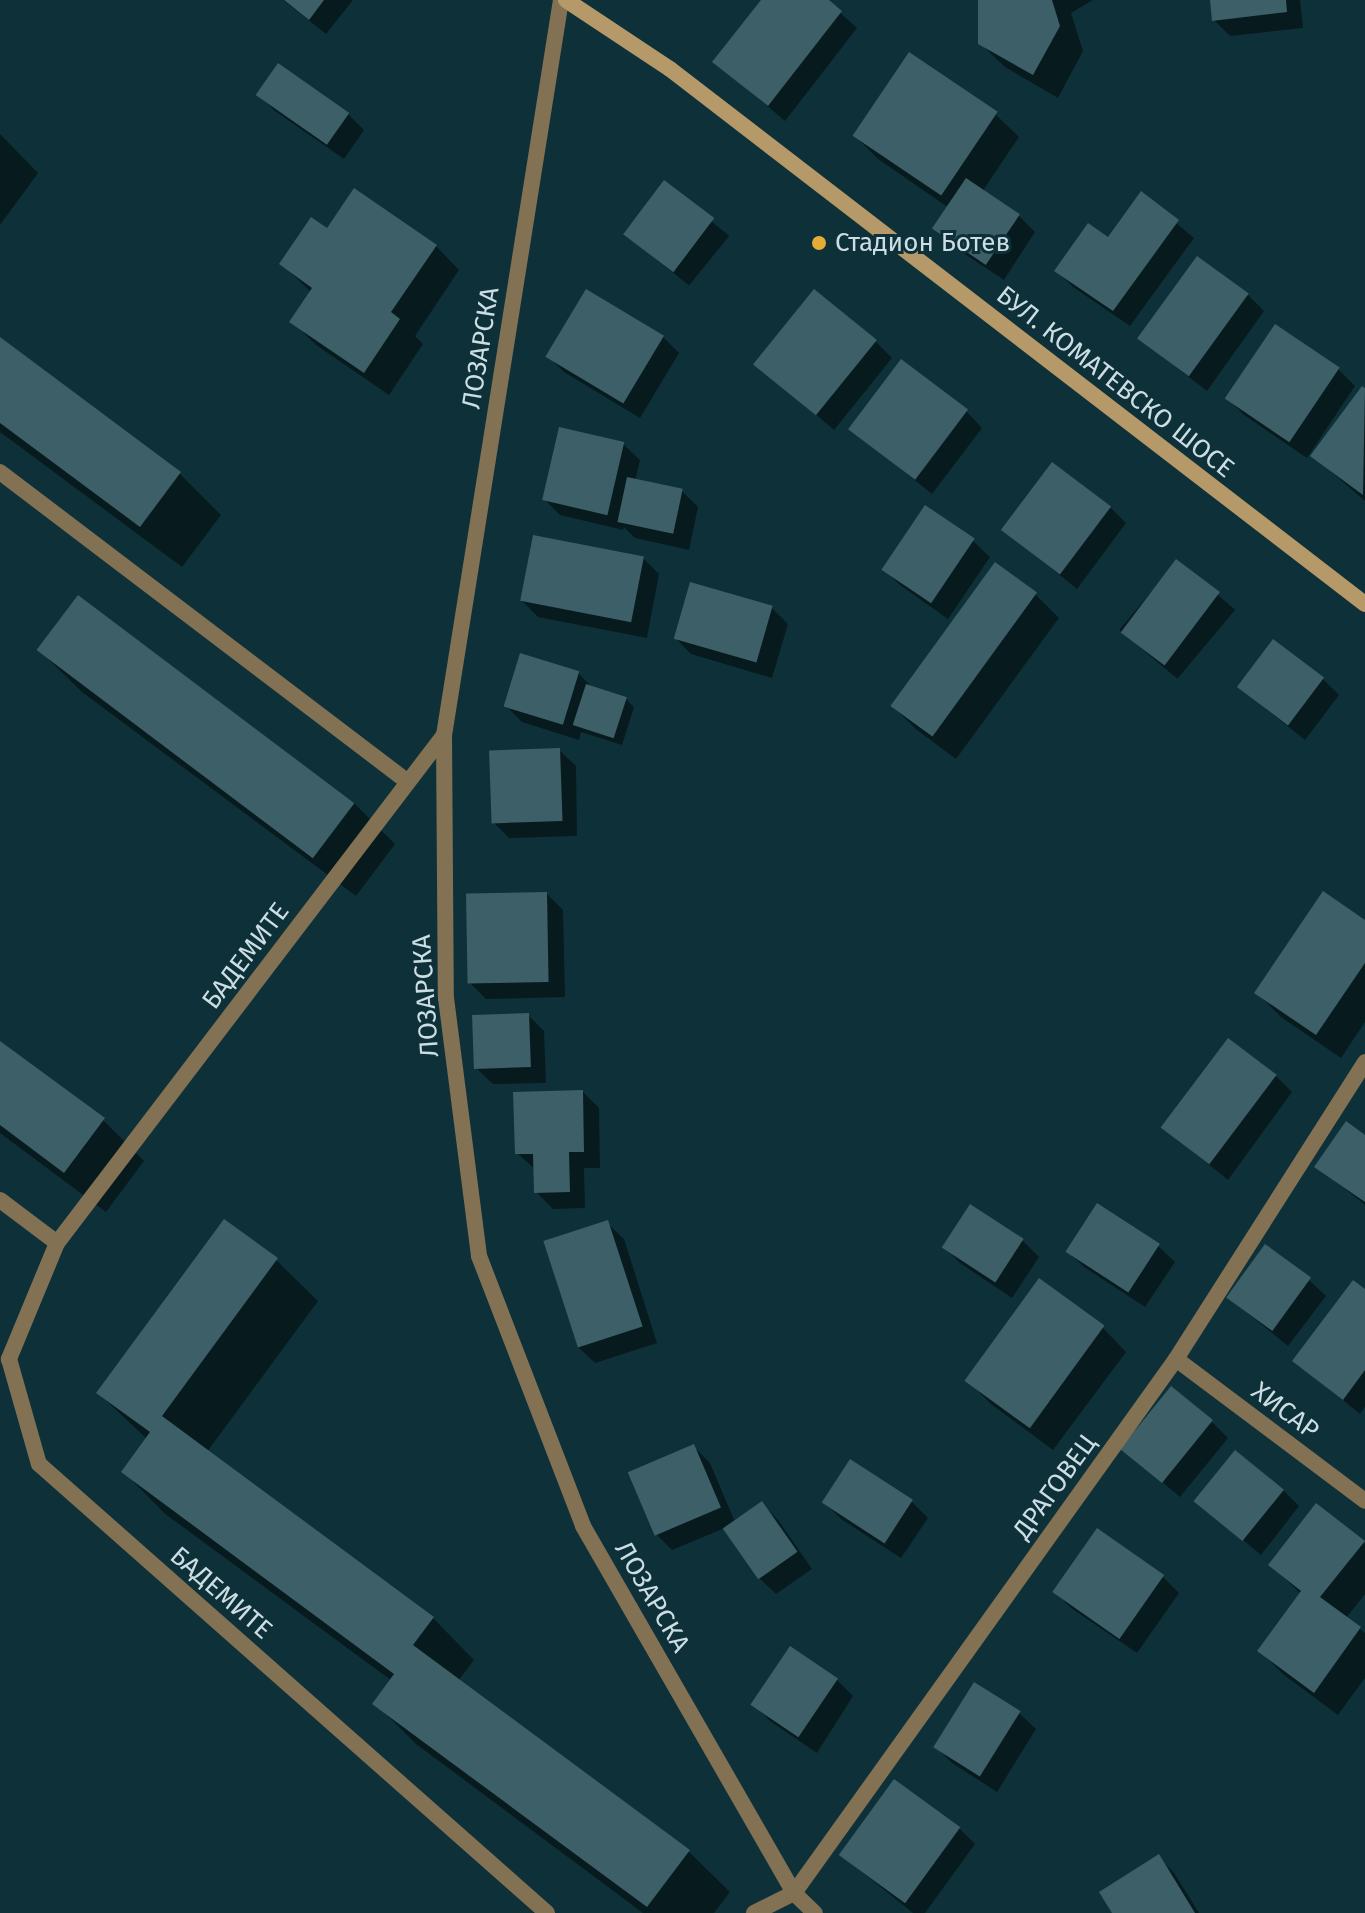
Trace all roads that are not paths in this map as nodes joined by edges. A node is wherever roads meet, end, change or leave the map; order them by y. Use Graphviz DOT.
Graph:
graph roads {
  1 [pos="563,0"];
  2 [pos="0,472"];
  3 [pos="1365,604"];
  4 [pos="444,735"];
  5 [pos="408,782"];
  6 [pos="1365,1062"];
  7 [pos="0,1200"];
  8 [pos="57,1243"];
  9 [pos="1176,1359"];
  10 [pos="1365,1501"];
  11 [pos="794,1893"];
  12 [pos="547,1913"];
  13 [pos="754,1913"];
  14 [pos="815,1913"];
  1 -- 3 [label="main road, БУЛ. КОМАТЕВСКО ШОСЕ"];
  1 -- 4 [label="street, ЛОЗАРСКА"];
  2 -- 5 [label="street"];
  4 -- 5 [label="street, БАДЕМИТЕ"];
  4 -- 11 [label="street, ЛОЗАРСКА"];
  5 -- 8 [label="street, БАДЕМИТЕ"];
  6 -- 9 [label="street, ДРАГОВЕЦ"];
  7 -- 8 [label="street"];
  8 -- 12 [label="street, БАДЕМИТЕ"];
  9 -- 10 [label="street, ХИСАР"];
  9 -- 11 [label="street, ДРАГОВЕЦ"];
  11 -- 13 [label="street, ДРАГОВЕЦ"];
  11 -- 14 [label="street, ЛОЗАРСКА"];
}
